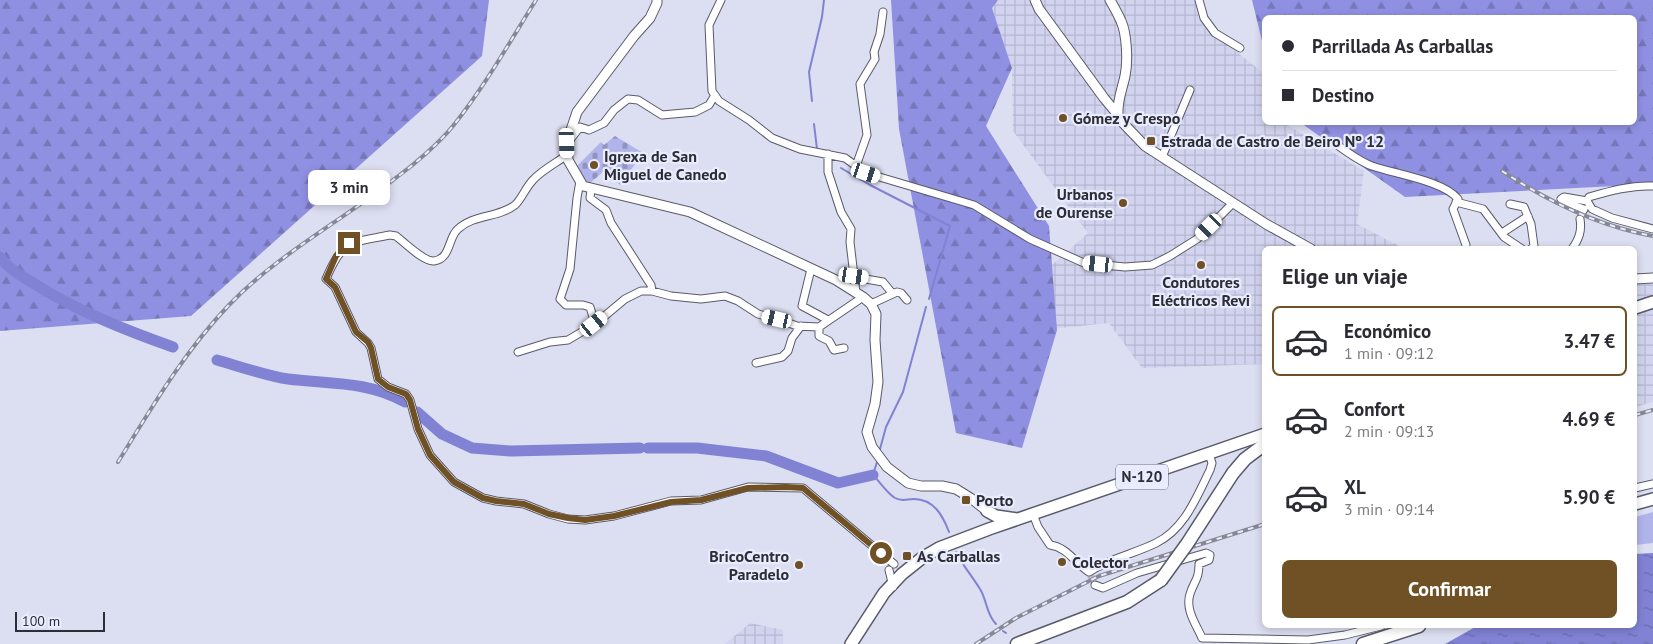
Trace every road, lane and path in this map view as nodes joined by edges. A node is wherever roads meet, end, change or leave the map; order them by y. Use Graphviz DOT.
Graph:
graph roads {
  1 [pos="657,0"];
  2 [pos="721,0"];
  3 [pos="1035,0"];
  4 [pos="1110,0"];
  5 [pos="1199,0"];
  6 [pos="883,12"];
  7 [pos="1240,48"];
  8 [pos="1190,90"];
  9 [pos="715,95"];
  10 [pos="1118,115"];
  11 [pos="567,143"];
  12 [pos="1336,144"];
  13 [pos="828,154"];
  14 [pos="567,156"];
  15 [pos="1162,157"];
  16 [pos="856,166"];
  17 [pos="580,181"];
  18 [pos="1653,186"];
  19 [pos="591,189"];
  20 [pos="1587,201"];
  21 [pos="1456,202"];
  22 [pos="1234,203"];
  23 [pos="1510,204"];
  24 [pos="1583,211"];
  25 [pos="1528,216"];
  26 [pos="1580,219"];
  27 [pos="1653,229"];
  28 [pos="1502,233"];
  29 [pos="1306,246"];
  30 [pos="1466,246"];
  31 [pos="1518,246"];
  32 [pos="1534,246"];
  33 [pos="1574,246"];
  34 [pos="811,269"];
  35 [pos="854,276"];
  36 [pos="1637,278"];
  37 [pos="1653,278"];
  38 [pos="652,291"];
  39 [pos="892,293"];
  40 [pos="859,295"];
  41 [pos="906,300"];
  42 [pos="1653,302"];
  43 [pos="871,304"];
  44 [pos="1637,307"];
  45 [pos="828,320"];
  46 [pos="594,324"];
  47 [pos="801,326"];
  48 [pos="819,327"];
  49 [pos="844,348"];
  50 [pos="518,352"];
  51 [pos="756,363"];
  52 [pos="1262,435"];
  53 [pos="1262,446"];
  54 [pos="1209,454"];
  55 [pos="1653,484"];
  56 [pos="1637,488"];
  57 [pos="1653,499"];
  58 [pos="1637,503"];
  59 [pos="987,511"];
  60 [pos="1033,514"];
  61 [pos="1019,519"];
  62 [pos="990,529"];
  63 [pos="894,564"];
  64 [pos="889,570"];
  65 [pos="1095,584"];
  66 [pos="893,587"];
  67 [pos="1373,628"];
  68 [pos="1414,628"];
  69 [pos="1416,628"];
  70 [pos="851,644"];
  71 [pos="859,644"];
  72 [pos="1017,644"];
  73 [pos="1363,644"];
  74 [pos="1378,644"];
  1 -- 11 [label="street"];
  2 -- 9 [label="street"];
  3 -- 10 [label="street"];
  4 -- 10 [label="street"];
  5 -- 7 [label="street"];
  6 -- 16 [label="street"];
  8 -- 15 [label="street"];
  9 -- 11 [label="street"];
  9 -- 13 [label="street"];
  10 -- 15 [label="street"];
  11 -- 14 [label="street"];
  12 -- 21 [label="street"];
  13 -- 16 [label="street"];
  13 -- 35 [label="street"];
  14 -- 17 [label="street"];
  14 -- 63 [label="street"];
  15 -- 22 [label="street"];
  16 -- 22 [label="street"];
  17 -- 19 [label="street"];
  17 -- 46 [label="street"];
  18 -- 20 [label="street"];
  19 -- 34 [label="street"];
  19 -- 38 [label="street"];
  20 -- 24 [label="street"];
  20 -- 27 [label="street"];
  21 -- 28 [label="street"];
  21 -- 30 [label="street"];
  22 -- 29 [label="street"];
  23 -- 25 [label="street"];
  25 -- 28 [label="street"];
  25 -- 32 [label="street"];
  26 -- 33 [label="street"];
  28 -- 31 [label="street"];
  34 -- 40 [label="street"];
  34 -- 45 [label="street"];
  35 -- 39 [label="street"];
  35 -- 40 [label="street"];
  36 -- 37 [label="street"];
  38 -- 46 [label="street"];
  38 -- 47 [label="street"];
  39 -- 41 [label="street"];
  39 -- 43 [label="street"];
  40 -- 43 [label="street"];
  40 -- 45 [label="street"];
  42 -- 44 [label="highway"];
  43 -- 59 [label="street"];
  45 -- 48 [label="street"];
  46 -- 50 [label="street"];
  47 -- 48 [label="street"];
  47 -- 51 [label="street"];
  48 -- 49 [label="street"];
  52 -- 54 [label="highway, N-120"];
  53 -- 72 [label="highway, bridge"];
  54 -- 60 [label="highway, N-120"];
  54 -- 60 [label="street"];
  55 -- 56 [label="street"];
  57 -- 58 [label="highway"];
  59 -- 61 [label="highway"];
  59 -- 62 [label="highway"];
  60 -- 61 [label="highway, N-120"];
  61 -- 62 [label="highway, N-120"];
  62 -- 66 [label="highway, N-120"];
  64 -- 66 [label="street"];
  65 -- 67 [label="street"];
  66 -- 70 [label="highway, N-120"];
  66 -- 71 [label="highway, N-120"];
  68 -- 73 [label="highway"];
  69 -- 74 [label="highway"];
}
